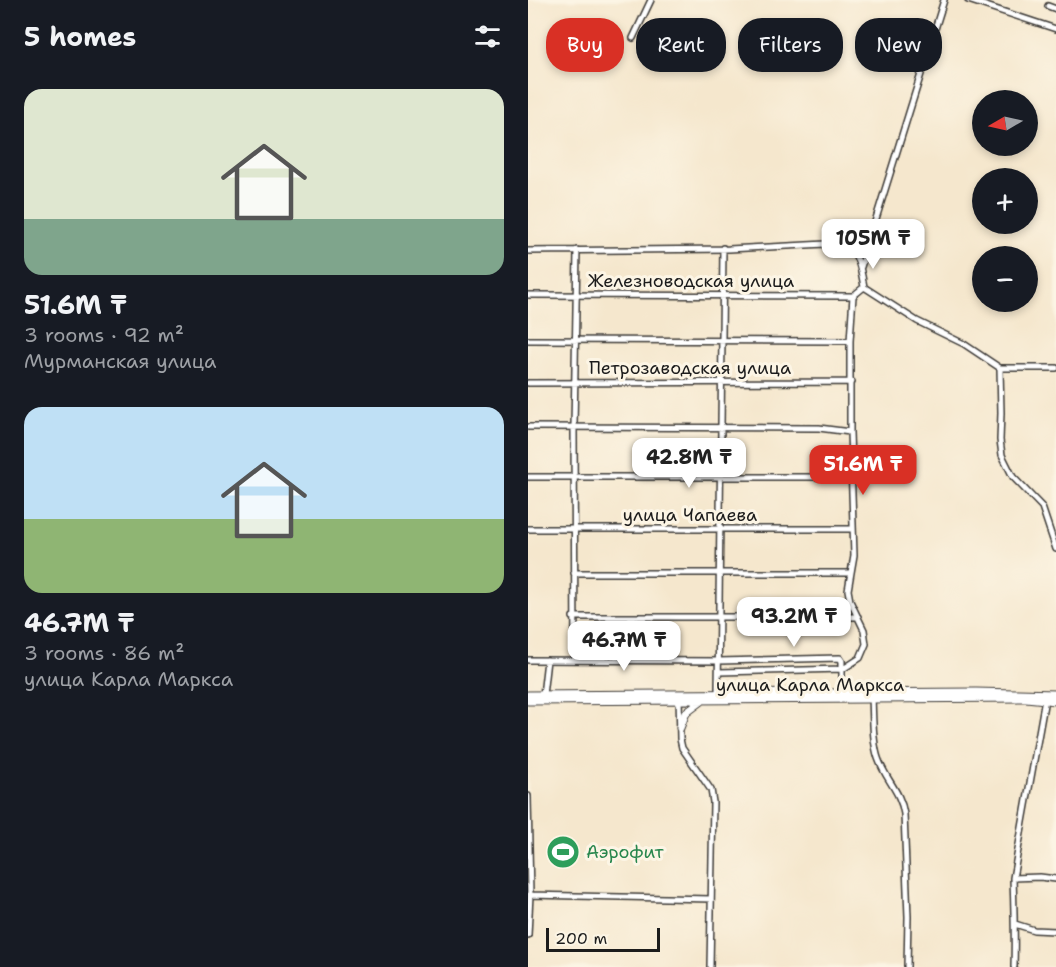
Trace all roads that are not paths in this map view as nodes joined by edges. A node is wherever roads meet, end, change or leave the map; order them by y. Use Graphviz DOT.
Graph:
graph roads {
  1 [pos="651,0"];
  2 [pos="944,0"];
  3 [pos="968,0"];
  4 [pos="1048,6"];
  5 [pos="1056,9"];
  6 [pos="1056,29"];
  7 [pos="633,38"];
  8 [pos="723,248"];
  9 [pos="577,250"];
  10 [pos="528,251"];
  11 [pos="861,267"];
  12 [pos="864,287"];
  13 [pos="528,295"];
  14 [pos="577,295"];
  15 [pos="853,296"];
  16 [pos="723,297"];
  17 [pos="528,340"];
  18 [pos="576,340"];
  19 [pos="723,340"];
  20 [pos="850,341"];
  21 [pos="1000,368"];
  22 [pos="1056,368"];
  23 [pos="852,382"];
  24 [pos="528,383"];
  25 [pos="576,383"];
  26 [pos="722,383"];
  27 [pos="528,427"];
  28 [pos="574,427"];
  29 [pos="722,427"];
  30 [pos="850,432"];
  31 [pos="528,477"];
  32 [pos="575,477"];
  33 [pos="850,477"];
  34 [pos="721,478"];
  35 [pos="528,529"];
  36 [pos="852,529"];
  37 [pos="574,530"];
  38 [pos="721,530"];
  39 [pos="1056,549"];
  40 [pos="574,573"];
  41 [pos="720,573"];
  42 [pos="850,573"];
  43 [pos="573,617"];
  44 [pos="720,617"];
  45 [pos="858,617"];
  46 [pos="528,660"];
  47 [pos="547,660"];
  48 [pos="575,660"];
  49 [pos="719,662"];
  50 [pos="843,669"];
  51 [pos="719,672"];
  52 [pos="842,693"];
  53 [pos="718,694"];
  54 [pos="1056,694"];
  55 [pos="528,695"];
  56 [pos="543,695"];
  57 [pos="872,696"];
  58 [pos="679,697"];
  59 [pos="1045,699"];
  60 [pos="704,700"];
  61 [pos="528,701"];
  62 [pos="1056,701"];
  63 [pos="680,728"];
  64 [pos="528,796"];
  65 [pos="1013,878"];
  66 [pos="1056,879"];
  67 [pos="530,895"];
  68 [pos="711,899"];
  69 [pos="1015,924"];
  70 [pos="1056,931"];
  71 [pos="528,935"];
  72 [pos="710,967"];
  73 [pos="907,967"];
  74 [pos="1014,967"];
  1 -- 7 [label="street"];
  2 -- 11 [label="street"];
  3 -- 6 [label="street"];
  4 -- 5 [label="street"];
  8 -- 9 [label="street"];
  8 -- 11 [label="street"];
  8 -- 16 [label="street"];
  9 -- 10 [label="street"];
  9 -- 14 [label="street"];
  11 -- 12 [label="street"];
  12 -- 15 [label="street"];
  12 -- 21 [label="street"];
  13 -- 14 [label="street, Железноводская улица"];
  14 -- 16 [label="street, Железноводская улица"];
  14 -- 18 [label="street"];
  15 -- 16 [label="street, Железноводская улица"];
  15 -- 20 [label="street"];
  16 -- 19 [label="street"];
  17 -- 18 [label="street"];
  18 -- 19 [label="street"];
  18 -- 25 [label="street"];
  19 -- 20 [label="street"];
  19 -- 26 [label="street"];
  20 -- 23 [label="street"];
  21 -- 22 [label="street"];
  21 -- 39 [label="street"];
  23 -- 26 [label="street, Петрозаводская улица"];
  23 -- 30 [label="street"];
  24 -- 25 [label="street, Петрозаводская улица"];
  25 -- 26 [label="street, Петрозаводская улица"];
  25 -- 28 [label="street"];
  26 -- 29 [label="street"];
  27 -- 28 [label="street"];
  28 -- 29 [label="street"];
  28 -- 32 [label="street"];
  29 -- 30 [label="street"];
  29 -- 34 [label="street"];
  30 -- 33 [label="street"];
  31 -- 32 [label="street"];
  32 -- 34 [label="street"];
  32 -- 37 [label="street"];
  33 -- 34 [label="street"];
  33 -- 36 [label="street"];
  34 -- 38 [label="street"];
  35 -- 37 [label="street, улица Чапаева"];
  36 -- 38 [label="street, улица Чапаева"];
  36 -- 42 [label="street"];
  37 -- 38 [label="street, улица Чапаева"];
  37 -- 40 [label="street"];
  38 -- 41 [label="street"];
  40 -- 41 [label="street"];
  40 -- 43 [label="street"];
  41 -- 42 [label="street"];
  41 -- 44 [label="street"];
  42 -- 45 [label="street"];
  43 -- 44 [label="street"];
  43 -- 48 [label="street"];
  44 -- 45 [label="street"];
  44 -- 49 [label="street"];
  45 -- 50 [label="street"];
  46 -- 47 [label="street"];
  47 -- 48 [label="street"];
  47 -- 56 [label="street"];
  48 -- 49 [label="street"];
  49 -- 50 [label="street"];
  49 -- 51 [label="street"];
  50 -- 51 [label="street"];
  50 -- 52 [label="street"];
  51 -- 53 [label="street"];
  52 -- 53 [label="main road, улица Карла Маркса"];
  52 -- 57 [label="main road, улица Карла Маркса"];
  53 -- 58 [label="main road, улица Карла Маркса"];
  54 -- 57 [label="main road, улица Карла Маркса"];
  55 -- 56 [label="main road, улица Карла Маркса"];
  56 -- 58 [label="main road, улица Карла Маркса"];
  57 -- 59 [label="main road, улица Карла Маркса"];
  57 -- 60 [label="main road, улица Карла Маркса"];
  57 -- 73 [label="street"];
  58 -- 60 [label="main road, улица Карла Маркса"];
  58 -- 61 [label="main road, улица Карла Маркса"];
  58 -- 63 [label="street"];
  59 -- 62 [label="main road, улица Карла Маркса"];
  59 -- 65 [label="street"];
  60 -- 63 [label="main road"];
  63 -- 68 [label="street"];
  64 -- 67 [label="street"];
  65 -- 66 [label="street"];
  65 -- 69 [label="street"];
  67 -- 68 [label="street"];
  67 -- 71 [label="street"];
  68 -- 72 [label="street"];
  69 -- 70 [label="street"];
  69 -- 74 [label="street"];
}
